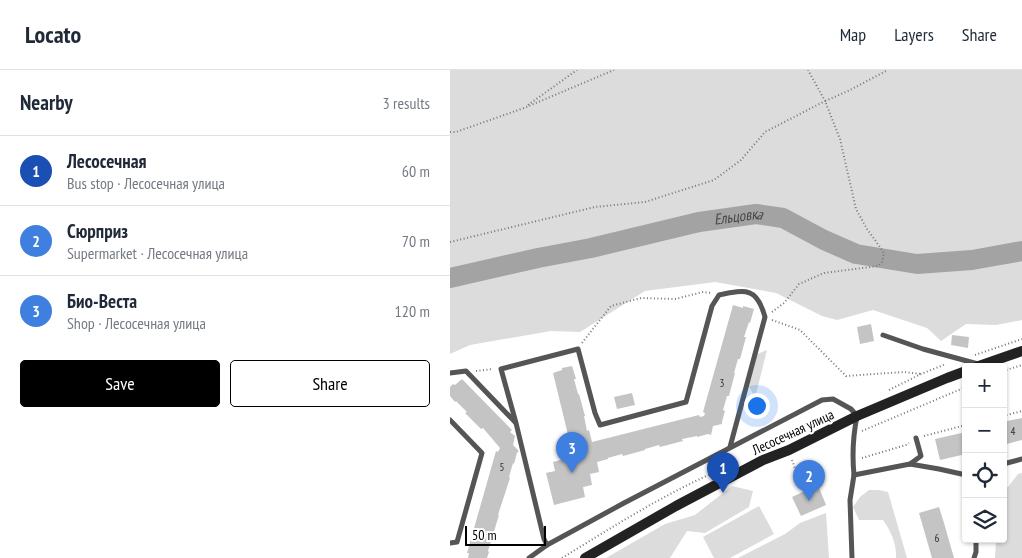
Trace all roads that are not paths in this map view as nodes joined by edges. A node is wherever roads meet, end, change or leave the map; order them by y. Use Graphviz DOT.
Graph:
graph roads {
  1 [pos="883,336"];
  2 [pos="1022,351"];
  3 [pos="968,363"];
  4 [pos="987,363"];
  5 [pos="962,372"];
  6 [pos="450,373"];
  7 [pos="857,416"];
  8 [pos="450,420"];
  9 [pos="516,423"];
  10 [pos="916,438"];
  11 [pos="730,447"];
  12 [pos="1022,459"];
  13 [pos="1007,463"];
  14 [pos="910,464"];
  15 [pos="962,474"];
  16 [pos="854,475"];
  17 [pos="450,543"];
  18 [pos="976,543"];
  19 [pos="547,545"];
  20 [pos="529,558"];
  21 [pos="585,558"];
  22 [pos="852,558"];
  23 [pos="974,558"];
  1 -- 3 [label="lane"];
  2 -- 4 [label="street"];
  5 -- 7 [label="street, Лесосечная улица"];
  6 -- 9 [label="lane"];
  7 -- 11 [label="lane"];
  7 -- 16 [label="lane"];
  7 -- 21 [label="street, Лесосечная улица"];
  8 -- 17 [label="lane"];
  9 -- 11 [label="lane"];
  9 -- 19 [label="lane"];
  10 -- 14 [label="lane"];
  11 -- 19 [label="lane"];
  12 -- 13 [label="lane"];
  14 -- 15 [label="lane"];
  14 -- 16 [label="lane"];
  16 -- 22 [label="lane"];
  18 -- 23 [label="lane"];
  19 -- 20 [label="lane"];
}
